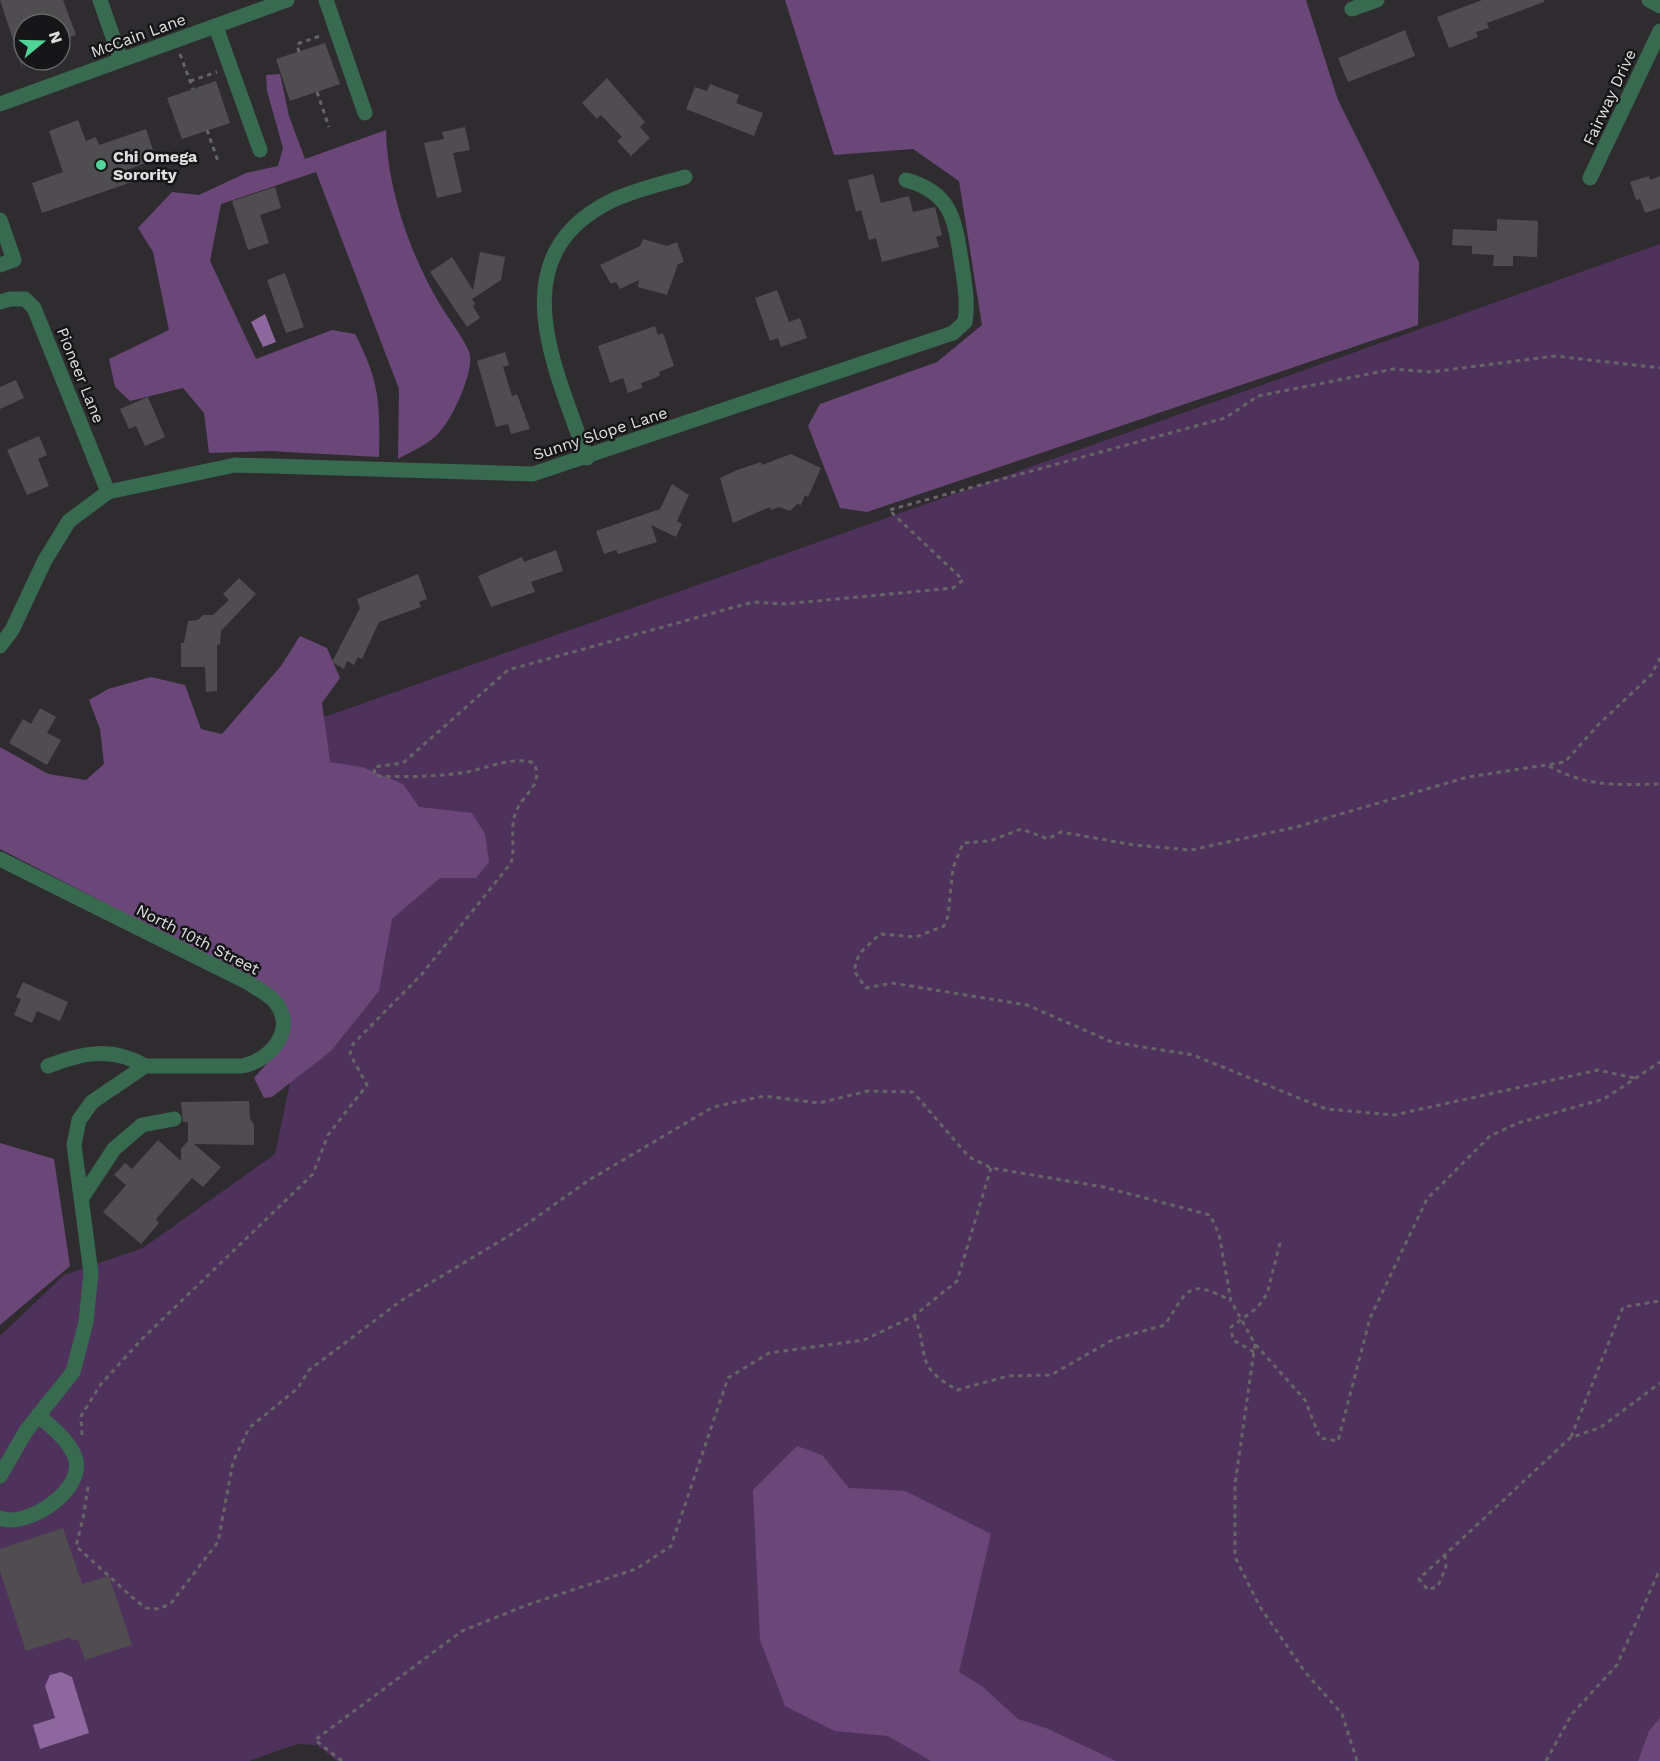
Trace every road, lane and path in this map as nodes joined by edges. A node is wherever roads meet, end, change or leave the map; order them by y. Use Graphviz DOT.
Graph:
graph roads {
  1 [pos="100,0"];
  2 [pos="287,0"];
  3 [pos="326,0"];
  4 [pos="1377,0"];
  5 [pos="1649,0"];
  6 [pos="1660,6"];
  7 [pos="1352,9"];
  8 [pos="216,27"];
  9 [pos="336,30"];
  10 [pos="1660,31"];
  11 [pos="299,52"];
  12 [pos="181,56"];
  13 [pos="121,60"];
  14 [pos="230,67"];
  15 [pos="190,81"];
  16 [pos="193,89"];
  17 [pos="317,92"];
  18 [pos="0,104"];
  19 [pos="365,113"];
  20 [pos="329,127"];
  21 [pos="207,130"];
  22 [pos="260,150"];
  23 [pos="219,164"];
  24 [pos="685,177"];
  25 [pos="1590,178"];
  26 [pos="906,180"];
  27 [pos="0,220"];
  28 [pos="0,265"];
  29 [pos="0,302"];
  30 [pos="1660,368"];
  31 [pos="587,458"];
  32 [pos="108,492"];
  33 [pos="0,646"];
  34 [pos="1660,658"];
  35 [pos="1547,765"];
  36 [pos="1660,784"];
  37 [pos="0,859"];
  38 [pos="1660,1062"];
  39 [pos="48,1066"];
  40 [pos="145,1066"];
  41 [pos="1635,1078"];
  42 [pos="174,1119"];
  43 [pos="991,1168"];
  44 [pos="81,1198"];
  45 [pos="1280,1244"];
  46 [pos="1231,1301"];
  47 [pos="1660,1301"];
  48 [pos="914,1316"];
  49 [pos="1241,1319"];
  50 [pos="1255,1344"];
  51 [pos="1254,1352"];
  52 [pos="1660,1383"];
  53 [pos="38,1415"];
  54 [pos="82,1436"];
  55 [pos="1570,1438"];
  56 [pos="0,1476"];
  57 [pos="87,1481"];
  58 [pos="0,1518"];
  59 [pos="1444,1555"];
  60 [pos="1660,1569"];
  61 [pos="342,1761"];
  62 [pos="1357,1761"];
  63 [pos="1545,1761"];
  1 -- 13 [label="street"];
  2 -- 8 [label="street, McCain Lane"];
  3 -- 9 [label="street"];
  4 -- 7 [label="street"];
  5 -- 6 [label="street"];
  8 -- 13 [label="street, McCain Lane"];
  8 -- 14 [label="street"];
  9 -- 11 [label="path"];
  9 -- 19 [label="street"];
  10 -- 25 [label="street, Fairway Drive"];
  12 -- 15 [label="path"];
  13 -- 18 [label="street, McCain Lane"];
  14 -- 15 [label="path"];
  14 -- 22 [label="street"];
  15 -- 16 [label="path"];
  17 -- 20 [label="path"];
  21 -- 23 [label="path"];
  24 -- 31 [label="street"];
  26 -- 31 [label="street, Sunny Slope Lane"];
  27 -- 28 [label="street"];
  29 -- 32 [label="street, Pioneer Lane"];
  30 -- 54 [label="path"];
  31 -- 32 [label="street, Sunny Slope Lane"];
  32 -- 33 [label="street, Sunny Slope Lane"];
  34 -- 35 [label="path"];
  35 -- 36 [label="path"];
  35 -- 41 [label="path"];
  37 -- 40 [label="street, North 10th Street"];
  38 -- 41 [label="path"];
  39 -- 40 [label="street"];
  40 -- 44 [label="street"];
  41 -- 50 [label="path"];
  42 -- 44 [label="street"];
  43 -- 46 [label="path"];
  43 -- 48 [label="path"];
  43 -- 57 [label="path"];
  44 -- 53 [label="street"];
  45 -- 49 [label="path"];
  46 -- 48 [label="path"];
  46 -- 49 [label="path"];
  47 -- 55 [label="path"];
  48 -- 61 [label="path"];
  49 -- 50 [label="path"];
  49 -- 51 [label="path"];
  50 -- 51 [label="path"];
  51 -- 62 [label="path"];
  52 -- 55 [label="path"];
  53 -- 56 [label="street"];
  53 -- 58 [label="street"];
  55 -- 59 [label="path"];
  59 -- 59 [label="path"];
  60 -- 63 [label="path"];
}
